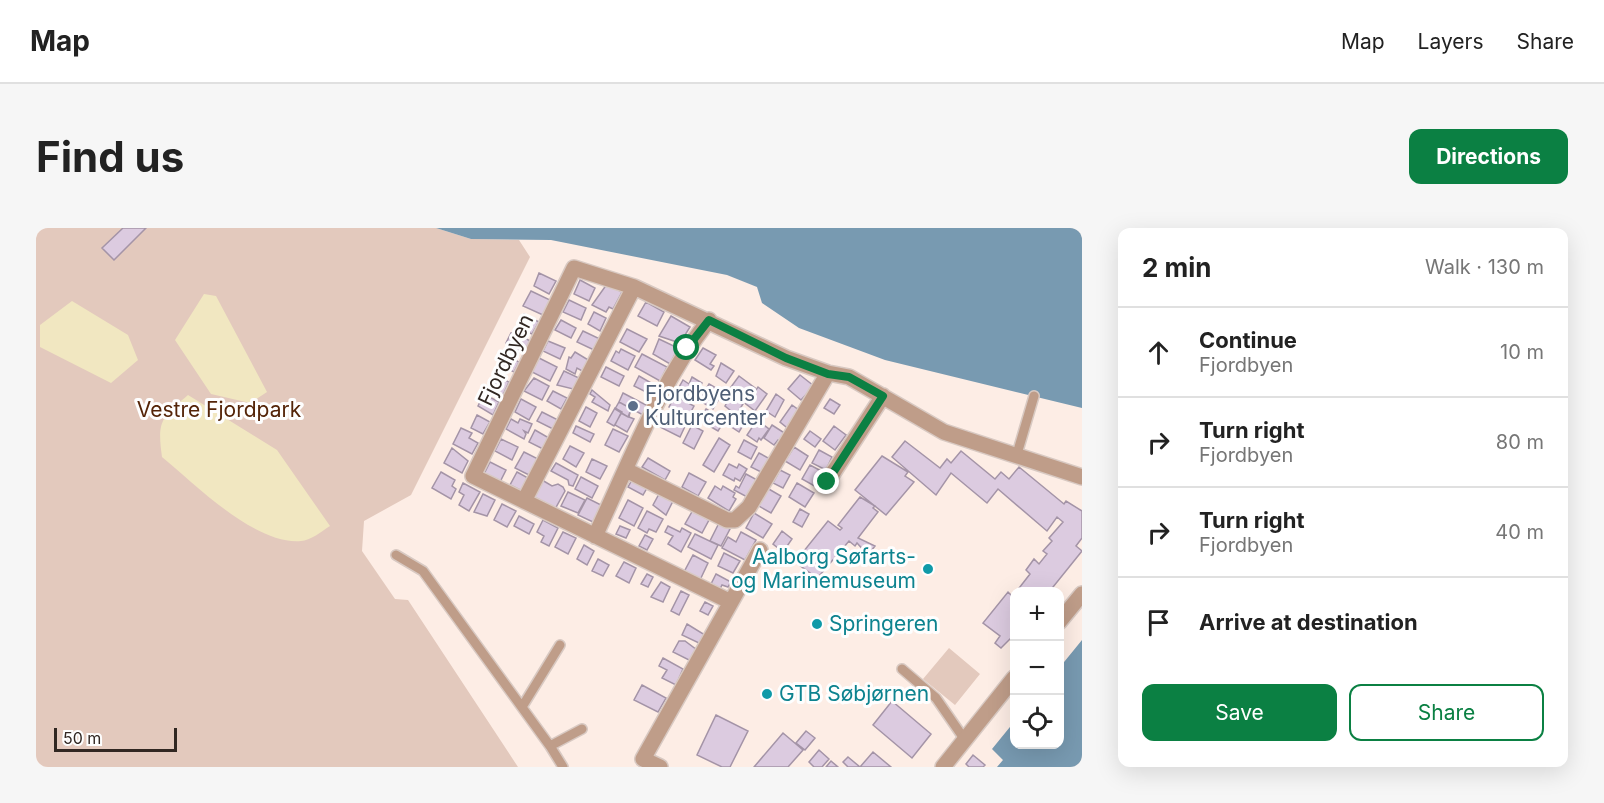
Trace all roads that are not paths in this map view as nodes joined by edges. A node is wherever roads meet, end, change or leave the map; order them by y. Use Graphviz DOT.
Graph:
graph roads {
  1 [pos="634,288"];
  2 [pos="709,320"];
  3 [pos="828,374"];
  4 [pos="883,396"];
  5 [pos="1034,396"];
  6 [pos="1017,454"];
  7 [pos="626,470"];
  8 [pos="1082,477"];
  9 [pos="827,482"];
  10 [pos="524,501"];
  11 [pos="595,536"];
  12 [pos="760,550"];
  13 [pos="396,555"];
  14 [pos="1082,594"];
  15 [pos="731,602"];
  16 [pos="1064,616"];
  17 [pos="560,645"];
  18 [pos="902,669"];
  19 [pos="1010,683"];
  20 [pos="522,707"];
  21 [pos="582,729"];
  22 [pos="965,740"];
  23 [pos="550,746"];
  24 [pos="563,767"];
  25 [pos="660,767"];
  26 [pos="943,767"];
  1 -- 2 [label="street, Fjordbyen"];
  1 -- 10 [label="street"];
  1 -- 10 [label="street, Fjordbyen"];
  2 -- 3 [label="street, Fjordbyen"];
  2 -- 7 [label="street"];
  3 -- 4 [label="street, Fjordbyen"];
  3 -- 7 [label="street"];
  4 -- 6 [label="street, Fjordbyen"];
  4 -- 9 [label="street"];
  5 -- 6 [label="lane"];
  6 -- 8 [label="street, Fjordbyen"];
  7 -- 11 [label="street"];
  10 -- 11 [label="street, Fjordbyen"];
  11 -- 15 [label="street, Fjordbyen"];
  12 -- 15 [label="street"];
  13 -- 20 [label="lane"];
  14 -- 16 [label="street"];
  15 -- 25 [label="street"];
  17 -- 20 [label="lane"];
  18 -- 22 [label="lane"];
  19 -- 22 [label="street"];
  20 -- 23 [label="lane"];
  21 -- 23 [label="lane"];
  22 -- 26 [label="street"];
  23 -- 24 [label="lane"];
}
